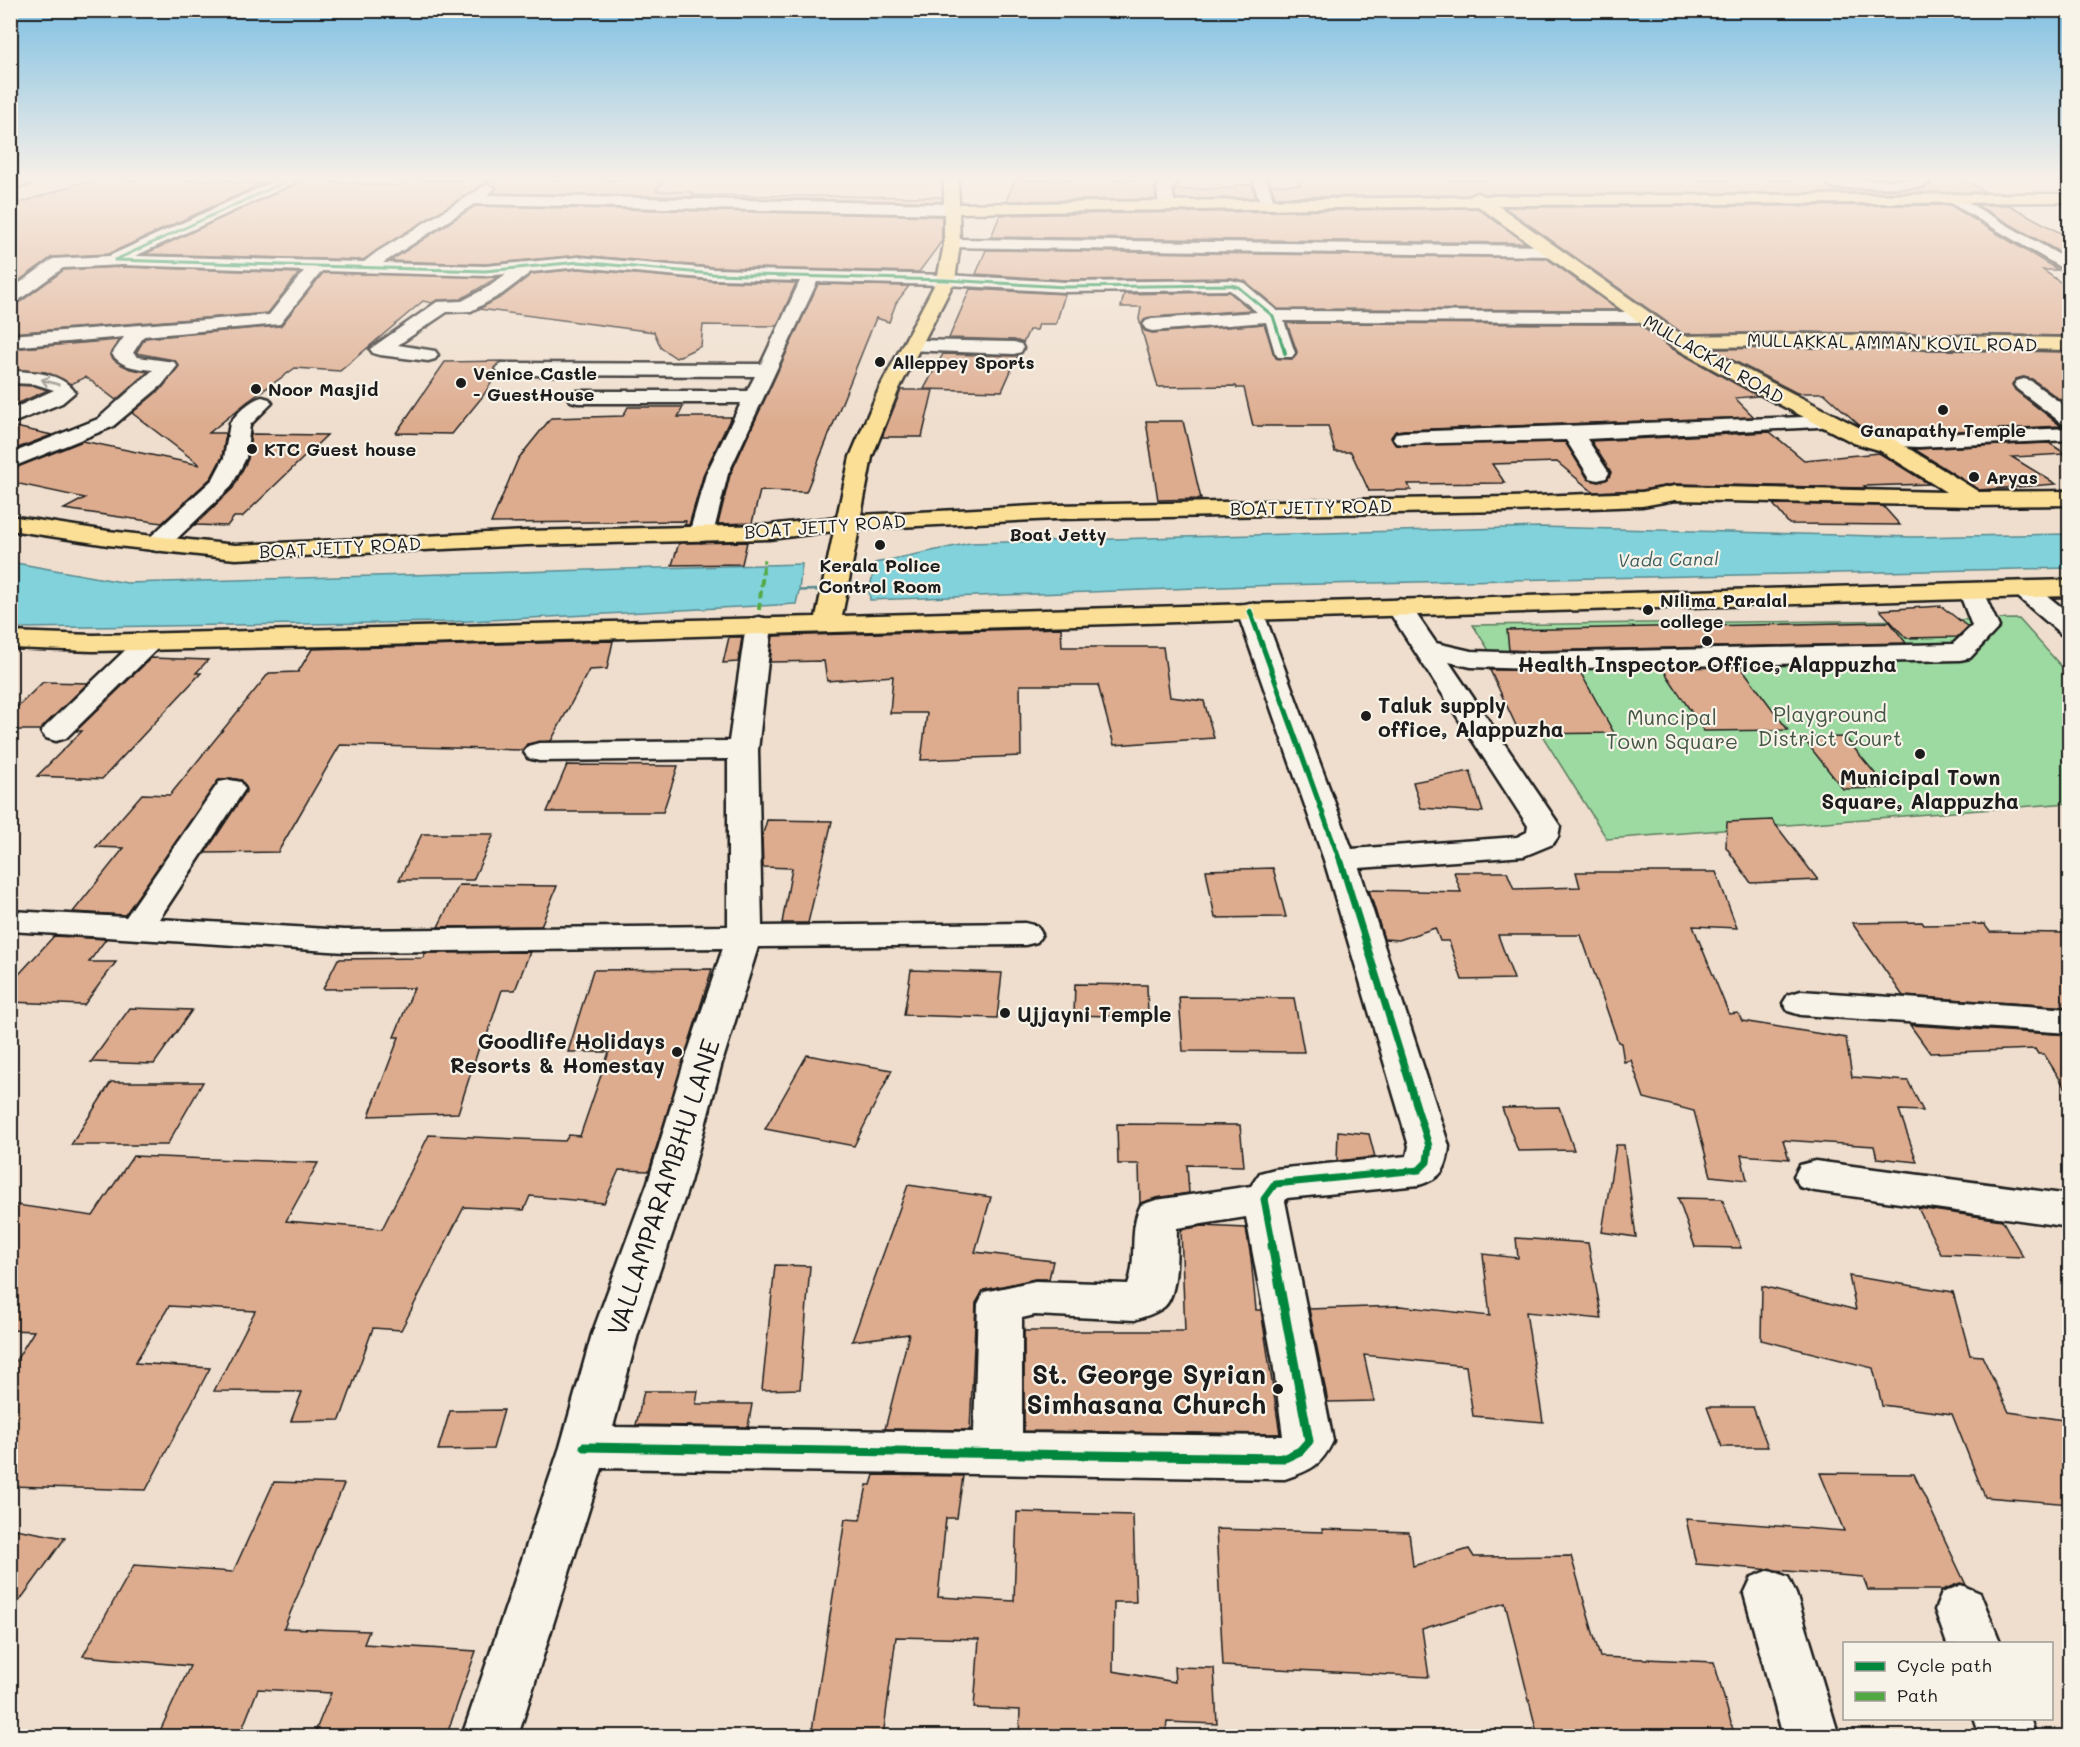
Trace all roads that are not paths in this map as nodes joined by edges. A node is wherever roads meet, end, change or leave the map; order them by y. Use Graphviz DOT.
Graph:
graph roads {
  1 [pos="103,262"];
  2 [pos="140,262"];
  3 [pos="374,262"];
  4 [pos="567,262"];
  5 [pos="576,262"];
  6 [pos="949,262"];
  7 [pos="1082,262"];
  8 [pos="1565,262"];
  9 [pos="317,266"];
  10 [pos="367,268"];
  11 [pos="525,268"];
  12 [pos="810,277"];
  13 [pos="946,280"];
  14 [pos="13,296"];
  15 [pos="1085,296"];
  16 [pos="1273,316"];
  17 [pos="1641,317"];
  18 [pos="1152,325"];
  19 [pos="137,333"];
  20 [pos="10,341"];
  21 [pos="1679,342"];
  22 [pos="2070,344"];
  23 [pos="912,346"];
  24 [pos="1014,348"];
  25 [pos="1286,353"];
  26 [pos="428,356"];
  27 [pos="506,369"];
  28 [pos="767,370"];
  29 [pos="10,376"];
  30 [pos="2024,385"];
  31 [pos="578,397"];
  32 [pos="754,397"];
  33 [pos="262,403"];
  34 [pos="10,418"];
  35 [pos="2070,420"];
  36 [pos="1830,422"];
  37 [pos="1573,433"];
  38 [pos="2070,434"];
  39 [pos="1404,438"];
  40 [pos="1862,438"];
  41 [pos="10,462"];
  42 [pos="1598,473"];
  43 [pos="1946,498"];
  44 [pos="2070,498"];
  45 [pos="1642,499"];
  46 [pos="1973,505"];
  47 [pos="2070,510"];
  48 [pos="846,523"];
  49 [pos="10,524"];
  50 [pos="701,534"];
  51 [pos="157,544"];
  52 [pos="2070,588"];
  53 [pos="2026,591"];
  54 [pos="1972,592"];
  55 [pos="1398,607"];
  56 [pos="1250,611"];
  57 [pos="828,623"];
  58 [pos="759,625"];
  59 [pos="2070,628"];
  60 [pos="10,640"];
  61 [pos="149,642"];
  62 [pos="1427,649"];
  63 [pos="56,732"];
  64 [pos="743,750"];
  65 [pos="539,752"];
  66 [pos="230,789"];
  67 [pos="1340,860"];
  68 [pos="10,921"];
  69 [pos="135,929"];
  70 [pos="1025,934"];
  71 [pos="746,935"];
  72 [pos="1801,1003"];
  73 [pos="2070,1021"];
  74 [pos="1815,1176"];
  75 [pos="1264,1199"];
  76 [pos="2070,1211"];
  77 [pos="584,1448"];
  78 [pos="998,1452"];
  79 [pos="1770,1594"];
  80 [pos="2002,1720"];
  81 [pos="490,1737"];
  82 [pos="1811,1737"];
  83 [pos="2008,1737"];
  1 -- 14 [label="street"];
  2 -- 9 [label="street"];
  3 -- 10 [label="street"];
  4 -- 11 [label="street"];
  5 -- 12 [label="street"];
  6 -- 13 [label="main road"];
  7 -- 15 [label="street"];
  8 -- 17 [label="main road, MULLACKAL ROAD"];
  9 -- 10 [label="street"];
  9 -- 19 [label="street"];
  10 -- 11 [label="street"];
  11 -- 26 [label="street"];
  12 -- 13 [label="street"];
  12 -- 28 [label="street"];
  13 -- 15 [label="street"];
  13 -- 23 [label="main road"];
  15 -- 16 [label="street"];
  16 -- 17 [label="street"];
  16 -- 18 [label="street"];
  16 -- 25 [label="street"];
  17 -- 21 [label="main road, MULLACKAL ROAD"];
  19 -- 20 [label="street"];
  19 -- 41 [label="street"];
  21 -- 22 [label="main road, MULLAKKAL AMMAN KOVIL ROAD"];
  21 -- 36 [label="main road, MULLACKAL ROAD"];
  23 -- 24 [label="street"];
  23 -- 48 [label="main road"];
  27 -- 28 [label="street"];
  28 -- 32 [label="street"];
  34 -- 29 [label="street, one-way"];
  30 -- 35 [label="street"];
  31 -- 32 [label="street"];
  32 -- 50 [label="street"];
  33 -- 51 [label="street"];
  36 -- 37 [label="street"];
  36 -- 40 [label="main road, MULLACKAL ROAD"];
  37 -- 39 [label="street"];
  37 -- 42 [label="street"];
  38 -- 40 [label="street"];
  40 -- 43 [label="main road, MULLACKAL ROAD"];
  40 -- 46 [label="main road, MULLACKAL ROAD"];
  43 -- 45 [label="main road"];
  43 -- 46 [label="main road, MULLACKAL ROAD"];
  44 -- 46 [label="main road"];
  45 -- 46 [label="main road"];
  45 -- 48 [label="main road, BOAT JETTY ROAD"];
  46 -- 47 [label="main road"];
  48 -- 50 [label="main road, BOAT JETTY ROAD"];
  48 -- 57 [label="main road"];
  49 -- 51 [label="main road, BOAT JETTY ROAD"];
  50 -- 51 [label="main road, BOAT JETTY ROAD"];
  52 -- 53 [label="main road"];
  53 -- 54 [label="main road"];
  53 -- 59 [label="street"];
  54 -- 55 [label="main road"];
  54 -- 62 [label="street"];
  55 -- 56 [label="main road"];
  55 -- 62 [label="street"];
  56 -- 57 [label="main road"];
  56 -- 67 [label="street"];
  57 -- 58 [label="main road"];
  58 -- 61 [label="main road"];
  58 -- 64 [label="street, VALLAMPARAMBHU LANE"];
  60 -- 61 [label="main road"];
  61 -- 63 [label="street"];
  62 -- 67 [label="street"];
  64 -- 65 [label="street"];
  64 -- 71 [label="street, VALLAMPARAMBHU LANE"];
  66 -- 69 [label="street"];
  67 -- 75 [label="street"];
  68 -- 69 [label="street"];
  69 -- 71 [label="street"];
  70 -- 71 [label="street"];
  71 -- 77 [label="street, VALLAMPARAMBHU LANE"];
  72 -- 73 [label="street"];
  74 -- 76 [label="street"];
  75 -- 78 [label="street"];
  75 -- 78 [label="street"];
  77 -- 78 [label="street"];
  77 -- 81 [label="street, VALLAMPARAMBHU LANE"];
  79 -- 82 [label="street"];
  80 -- 83 [label="street"];
}
